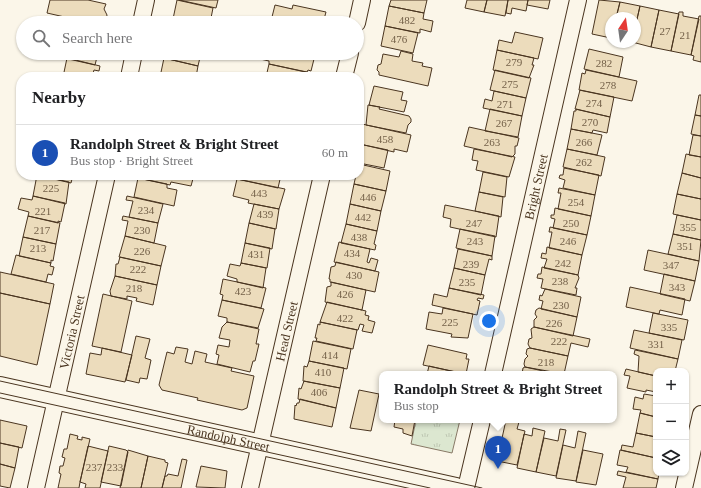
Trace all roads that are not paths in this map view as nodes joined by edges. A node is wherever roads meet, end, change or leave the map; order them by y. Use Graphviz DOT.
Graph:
graph roads {
  1 [pos="146,0"];
  2 [pos="362,0"];
  3 [pos="578,0"];
  4 [pos="143,16"];
  5 [pos="359,16"];
  6 [pos="133,60"];
  7 [pos="348,60"];
  8 [pos="130,72"];
  9 [pos="345,72"];
  10 [pos="106,180"];
  11 [pos="321,180"];
  12 [pos="494,371"];
  13 [pos="0,387"];
  14 [pos="56,400"];
  15 [pos="701,414"];
  16 [pos="481,423"];
  17 [pos="260,445"];
  18 [pos="36,488"];
  19 [pos="250,488"];
  20 [pos="456,488"];
  21 [pos="466,488"];
  22 [pos="684,488"];
  1 -- 4 [label="street"];
  2 -- 5 [label="street"];
  3 -- 12 [label="street, Bright Street"];
  6 -- 8 [label="street"];
  7 -- 9 [label="street"];
  10 -- 14 [label="street, Victoria Street"];
  11 -- 17 [label="street, Head Street"];
  13 -- 14 [label="street, Randolph Street"];
  14 -- 17 [label="street, Randolph Street"];
  14 -- 18 [label="street, Victoria Street"];
  15 -- 22 [label="street"];
  16 -- 21 [label="street"];
  17 -- 19 [label="street, Head Street"];
  17 -- 20 [label="street, Randolph Street"];
}
